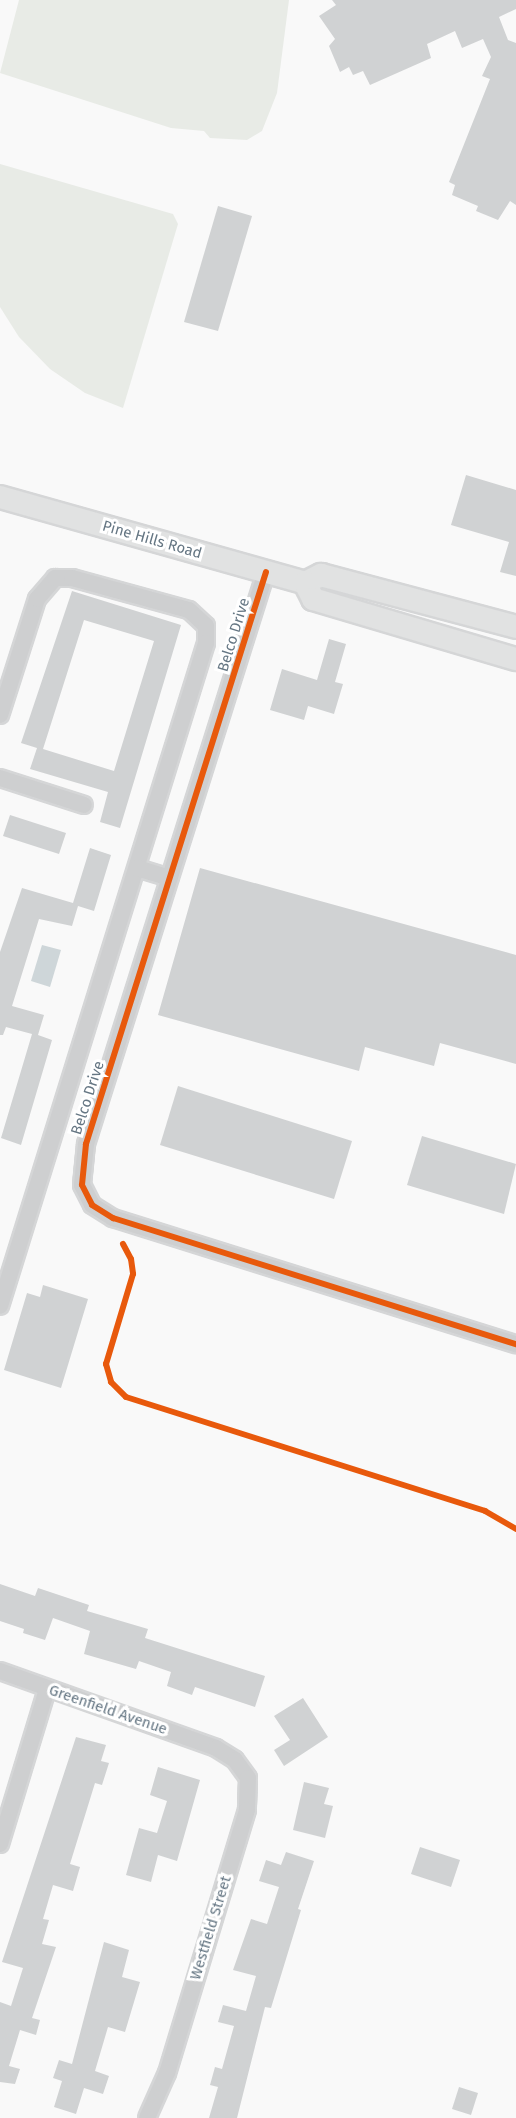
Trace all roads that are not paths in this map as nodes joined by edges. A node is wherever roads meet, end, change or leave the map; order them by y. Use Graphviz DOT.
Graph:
graph roads {
  1 [pos="0,497"];
  2 [pos="266,572"];
  3 [pos="305,584"];
  4 [pos="516,627"];
  5 [pos="516,659"];
  6 [pos="0,715"];
  7 [pos="0,778"];
  8 [pos="84,805"];
  9 [pos="136,868"];
  10 [pos="170,878"];
  11 [pos="0,1306"];
  12 [pos="516,1344"];
  13 [pos="0,1671"];
  14 [pos="47,1689"];
  15 [pos="216,1748"];
  16 [pos="0,1844"];
  17 [pos="147,2118"];
  1 -- 2 [label="main road, Pine Hills Road"];
  2 -- 3 [label="main road, Pine Hills Road"];
  2 -- 10 [label="street, Belco Drive"];
  3 -- 4 [label="main road, Pine Hills Road"];
  3 -- 5 [label="main road, Pine Hills Road"];
  6 -- 9 [label="street"];
  7 -- 8 [label="street"];
  9 -- 10 [label="street"];
  9 -- 11 [label="street"];
  10 -- 12 [label="street, Belco Drive"];
  13 -- 14 [label="street, Greenfield Avenue"];
  14 -- 15 [label="street, Greenfield Avenue"];
  14 -- 16 [label="street"];
  15 -- 17 [label="street, Westfield Street"];
}
